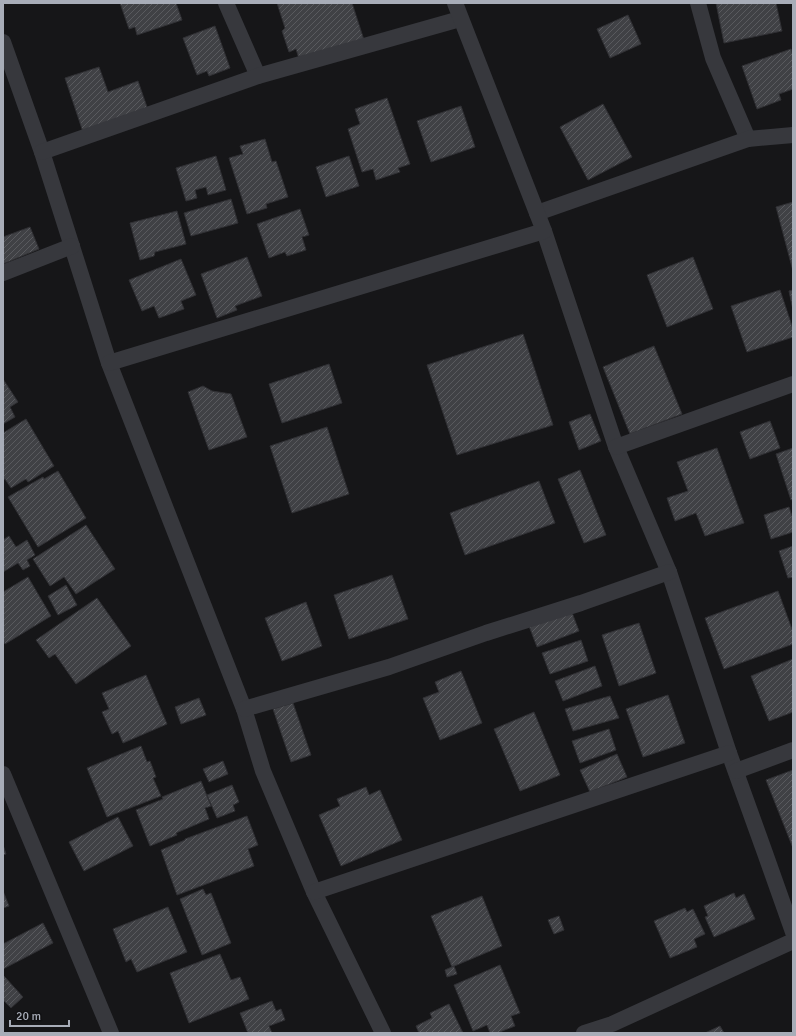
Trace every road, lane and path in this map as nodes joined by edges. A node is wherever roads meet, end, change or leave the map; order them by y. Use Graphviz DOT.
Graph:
graph roads {
  1 [pos="226,3"];
  2 [pos="455,3"];
  3 [pos="698,3"];
  4 [pos="460,19"];
  5 [pos="3,42"];
  6 [pos="258,76"];
  7 [pos="793,135"];
  8 [pos="748,139"];
  9 [pos="42,152"];
  10 [pos="538,213"];
  11 [pos="544,231"];
  12 [pos="72,246"];
  13 [pos="3,273"];
  14 [pos="109,363"];
  15 [pos="793,384"];
  16 [pos="616,447"];
  17 [pos="669,572"];
  18 [pos="244,709"];
  19 [pos="793,750"];
  20 [pos="729,753"];
  21 [pos="736,771"];
  22 [pos="3,774"];
  23 [pos="314,892"];
  24 [pos="793,932"];
  25 [pos="793,941"];
  26 [pos="111,1033"];
  27 [pos="383,1033"];
  28 [pos="584,1033"];
  1 -- 6 [label="street"];
  2 -- 4 [label="street"];
  3 -- 8 [label="street"];
  4 -- 6 [label="street"];
  4 -- 10 [label="street"];
  5 -- 9 [label="street"];
  6 -- 9 [label="street"];
  7 -- 8 [label="street"];
  8 -- 10 [label="street"];
  9 -- 12 [label="street"];
  10 -- 11 [label="street"];
  11 -- 14 [label="street"];
  11 -- 16 [label="street"];
  12 -- 13 [label="street"];
  12 -- 14 [label="street"];
  14 -- 18 [label="street"];
  15 -- 16 [label="street"];
  16 -- 17 [label="street"];
  17 -- 18 [label="street"];
  17 -- 20 [label="street"];
  18 -- 23 [label="street"];
  19 -- 21 [label="street"];
  20 -- 21 [label="street"];
  20 -- 23 [label="street"];
  21 -- 24 [label="street"];
  22 -- 26 [label="street"];
  23 -- 27 [label="street"];
  25 -- 28 [label="street"];
}
